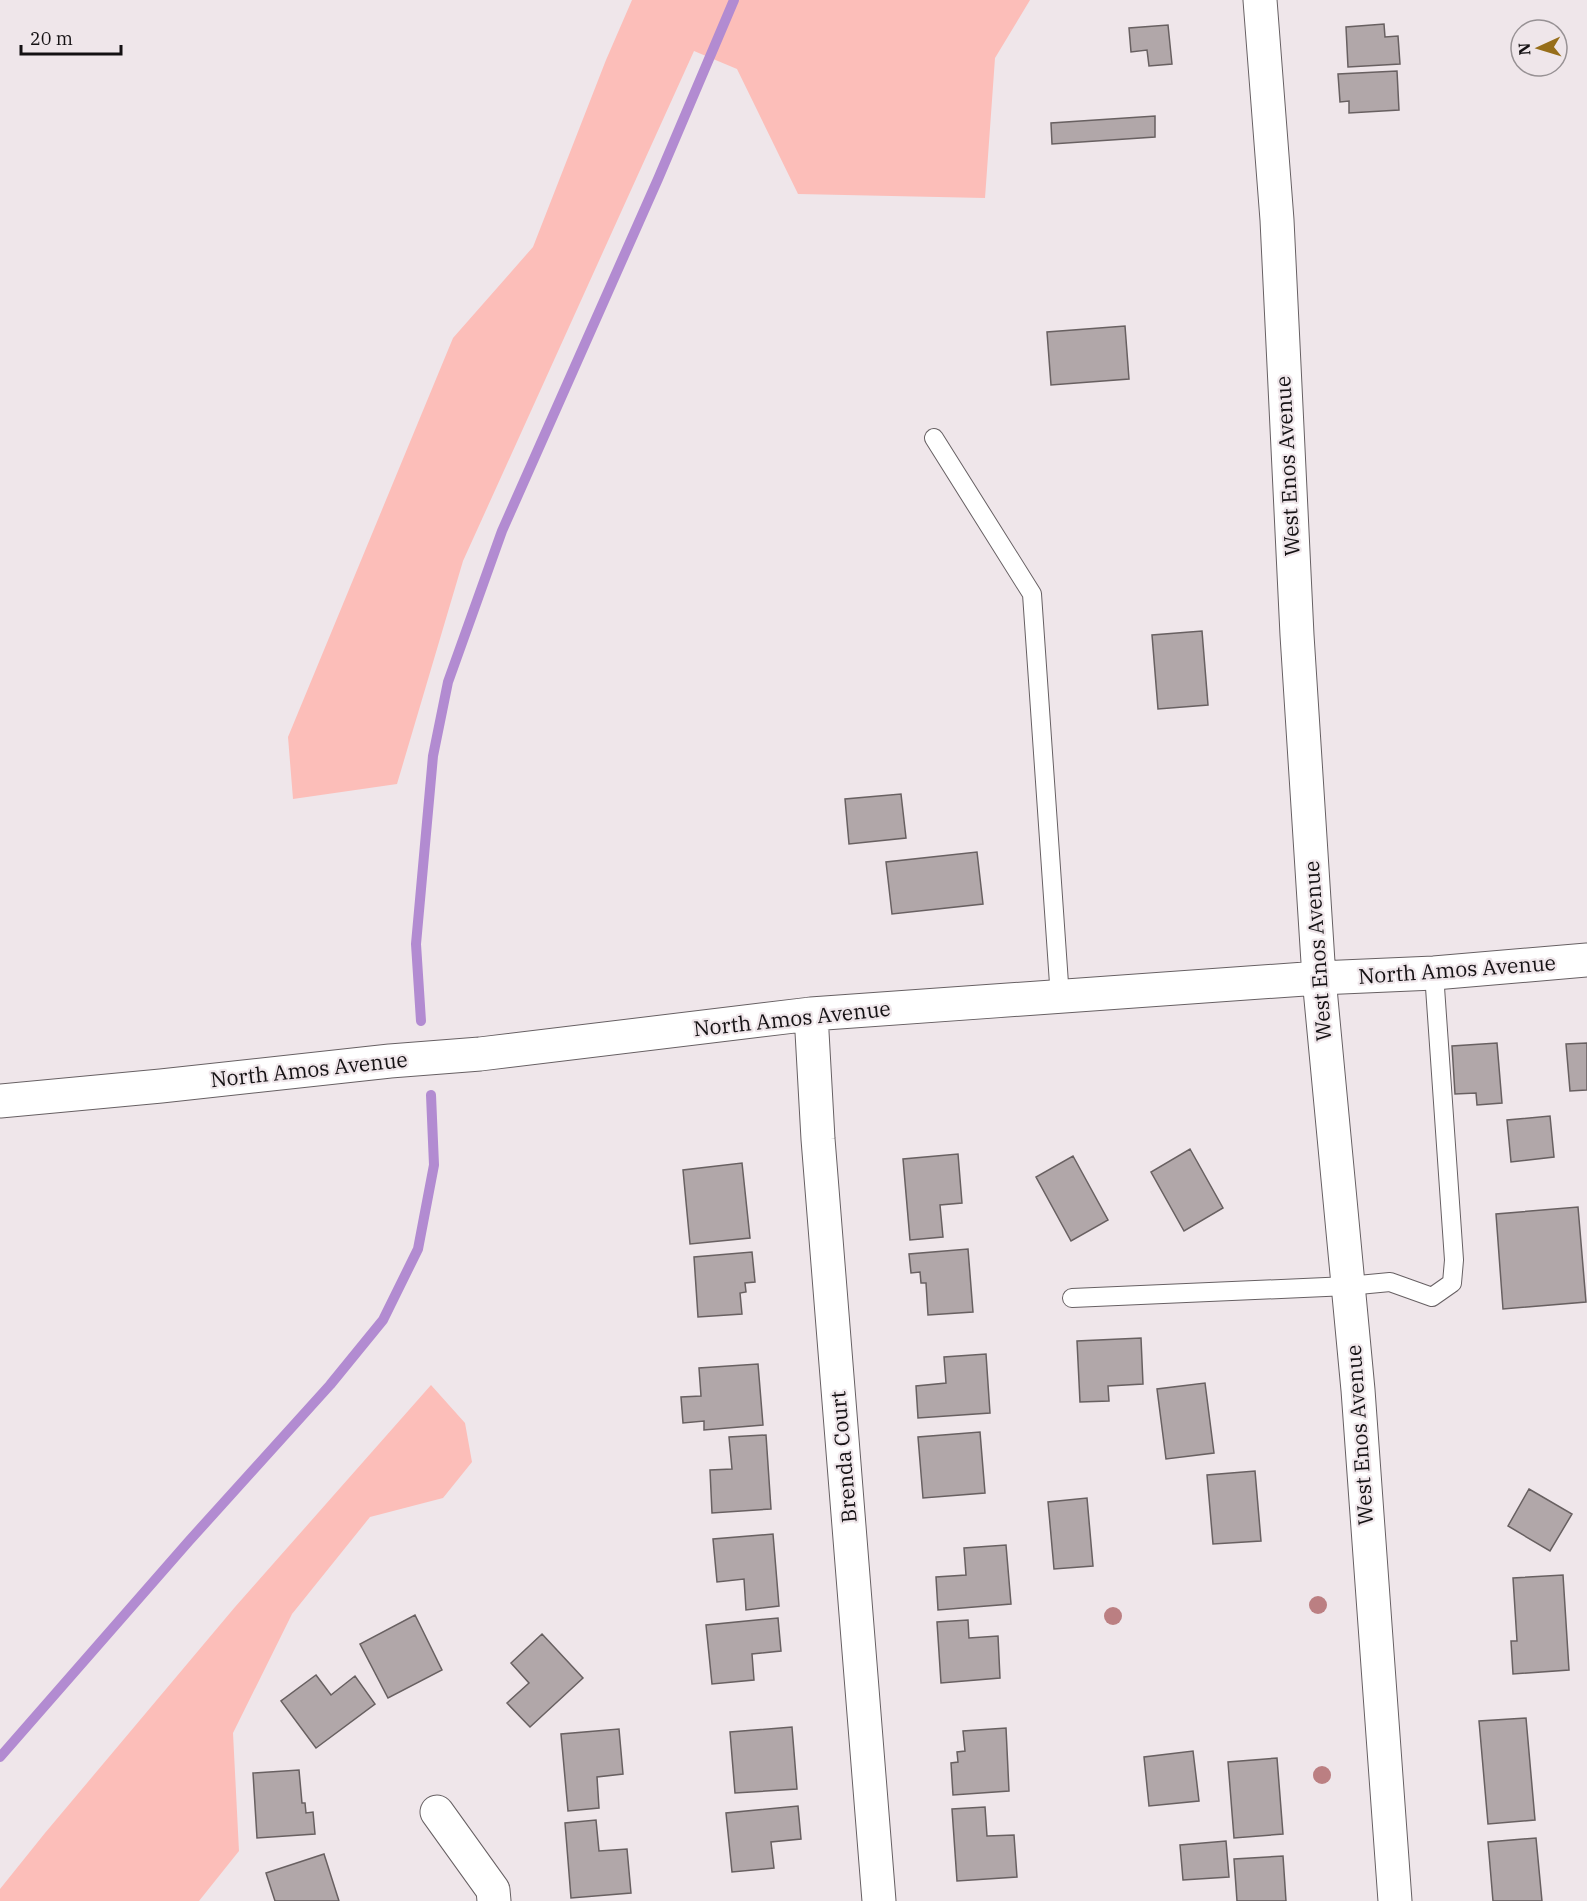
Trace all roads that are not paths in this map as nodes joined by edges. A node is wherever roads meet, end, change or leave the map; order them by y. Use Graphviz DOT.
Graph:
graph roads {
  1 [pos="1260,0"];
  2 [pos="934,438"];
  3 [pos="1587,960"];
  4 [pos="1434,973"];
  5 [pos="1319,978"];
  6 [pos="1060,998"];
  7 [pos="811,1014"];
  8 [pos="0,1101"];
  9 [pos="1348,1286"];
  10 [pos="1072,1298"];
  11 [pos="437,1812"];
  12 [pos="494,1901"];
  13 [pos="879,1901"];
  14 [pos="1395,1901"];
  1 -- 5 [label="street, West Enos Avenue"];
  2 -- 6 [label="lane"];
  3 -- 4 [label="street, North Amos Avenue"];
  4 -- 5 [label="street, North Amos Avenue"];
  4 -- 9 [label="lane"];
  5 -- 6 [label="street, North Amos Avenue"];
  5 -- 9 [label="street, West Enos Avenue"];
  6 -- 7 [label="street, North Amos Avenue"];
  7 -- 8 [label="street, North Amos Avenue"];
  7 -- 13 [label="street, Brenda Court"];
  9 -- 10 [label="lane"];
  9 -- 14 [label="street, West Enos Avenue"];
  11 -- 12 [label="street"];
}
